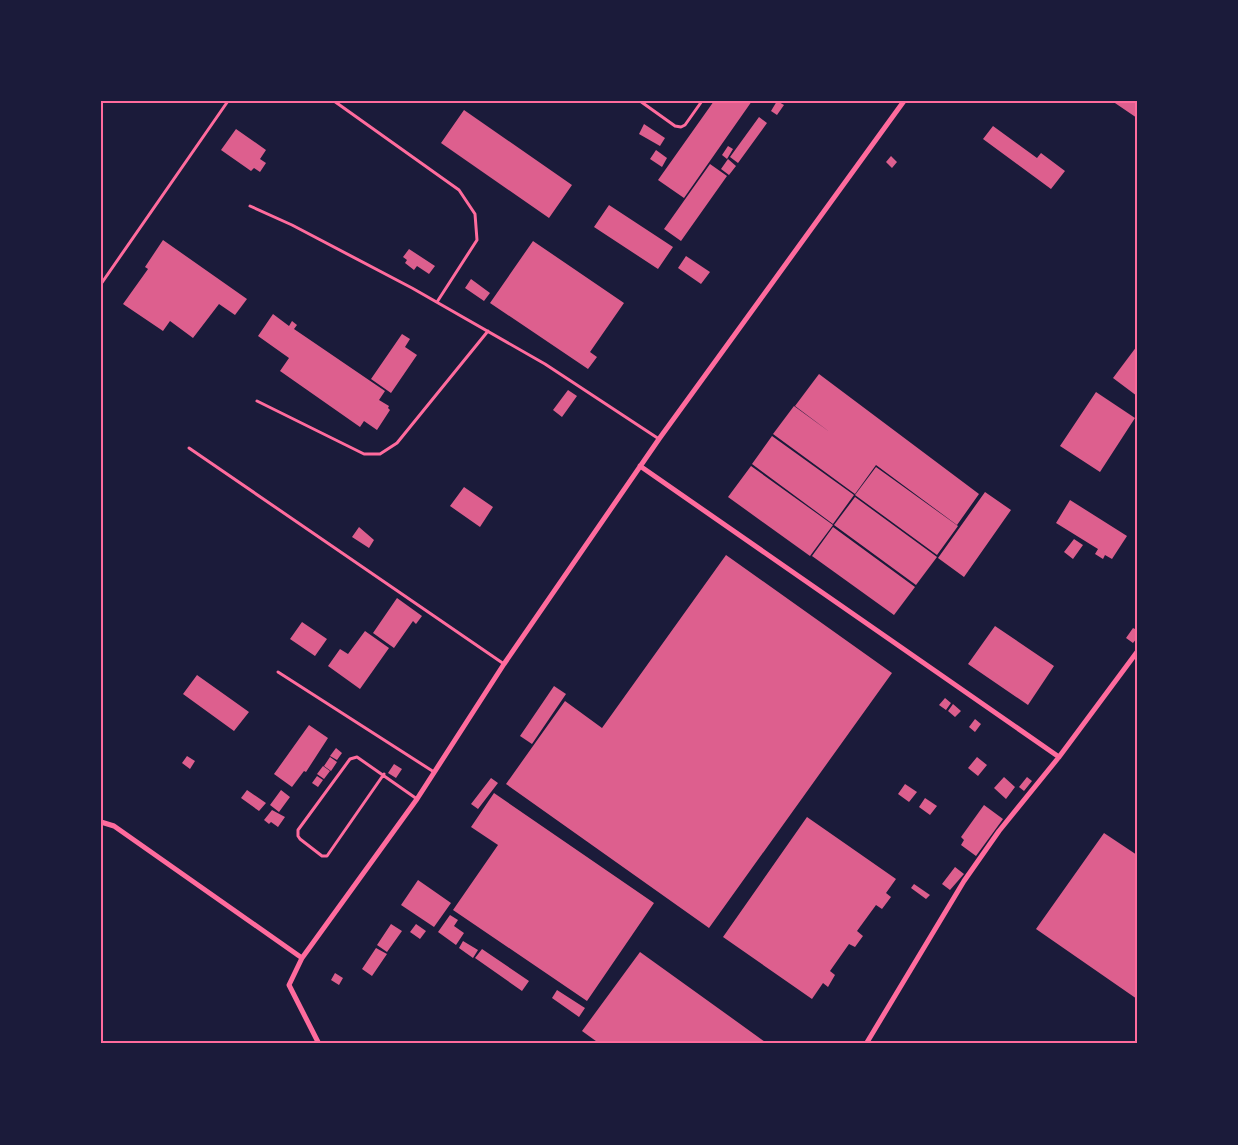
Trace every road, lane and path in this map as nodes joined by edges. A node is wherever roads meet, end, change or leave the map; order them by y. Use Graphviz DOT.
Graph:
graph roads {
  1 [pos="228,101"];
  2 [pos="334,101"];
  3 [pos="640,101"];
  4 [pos="702,101"];
  5 [pos="904,101"];
  6 [pos="250,206"];
  7 [pos="101,284"];
  8 [pos="437,302"];
  9 [pos="488,331"];
  10 [pos="257,401"];
  11 [pos="658,439"];
  12 [pos="189,448"];
  13 [pos="640,466"];
  14 [pos="1137,652"];
  15 [pos="504,664"];
  16 [pos="278,672"];
  17 [pos="1059,757"];
  18 [pos="434,772"];
  19 [pos="384,774"];
  20 [pos="417,799"];
  21 [pos="101,822"];
  22 [pos="302,958"];
  23 [pos="319,1044"];
  24 [pos="866,1044"];
  1 -- 7 [label="lane"];
  2 -- 8 [label="lane"];
  3 -- 4 [label="lane"];
  5 -- 11 [label="street"];
  6 -- 8 [label="lane"];
  8 -- 9 [label="lane"];
  9 -- 10 [label="lane"];
  9 -- 11 [label="lane"];
  11 -- 13 [label="street"];
  12 -- 15 [label="lane"];
  13 -- 15 [label="street"];
  13 -- 17 [label="street"];
  14 -- 17 [label="street"];
  15 -- 18 [label="street"];
  16 -- 18 [label="lane"];
  17 -- 24 [label="street"];
  18 -- 20 [label="street"];
  19 -- 19 [label="lane"];
  19 -- 20 [label="lane"];
  20 -- 22 [label="street"];
  21 -- 22 [label="street"];
  22 -- 23 [label="street"];
}
